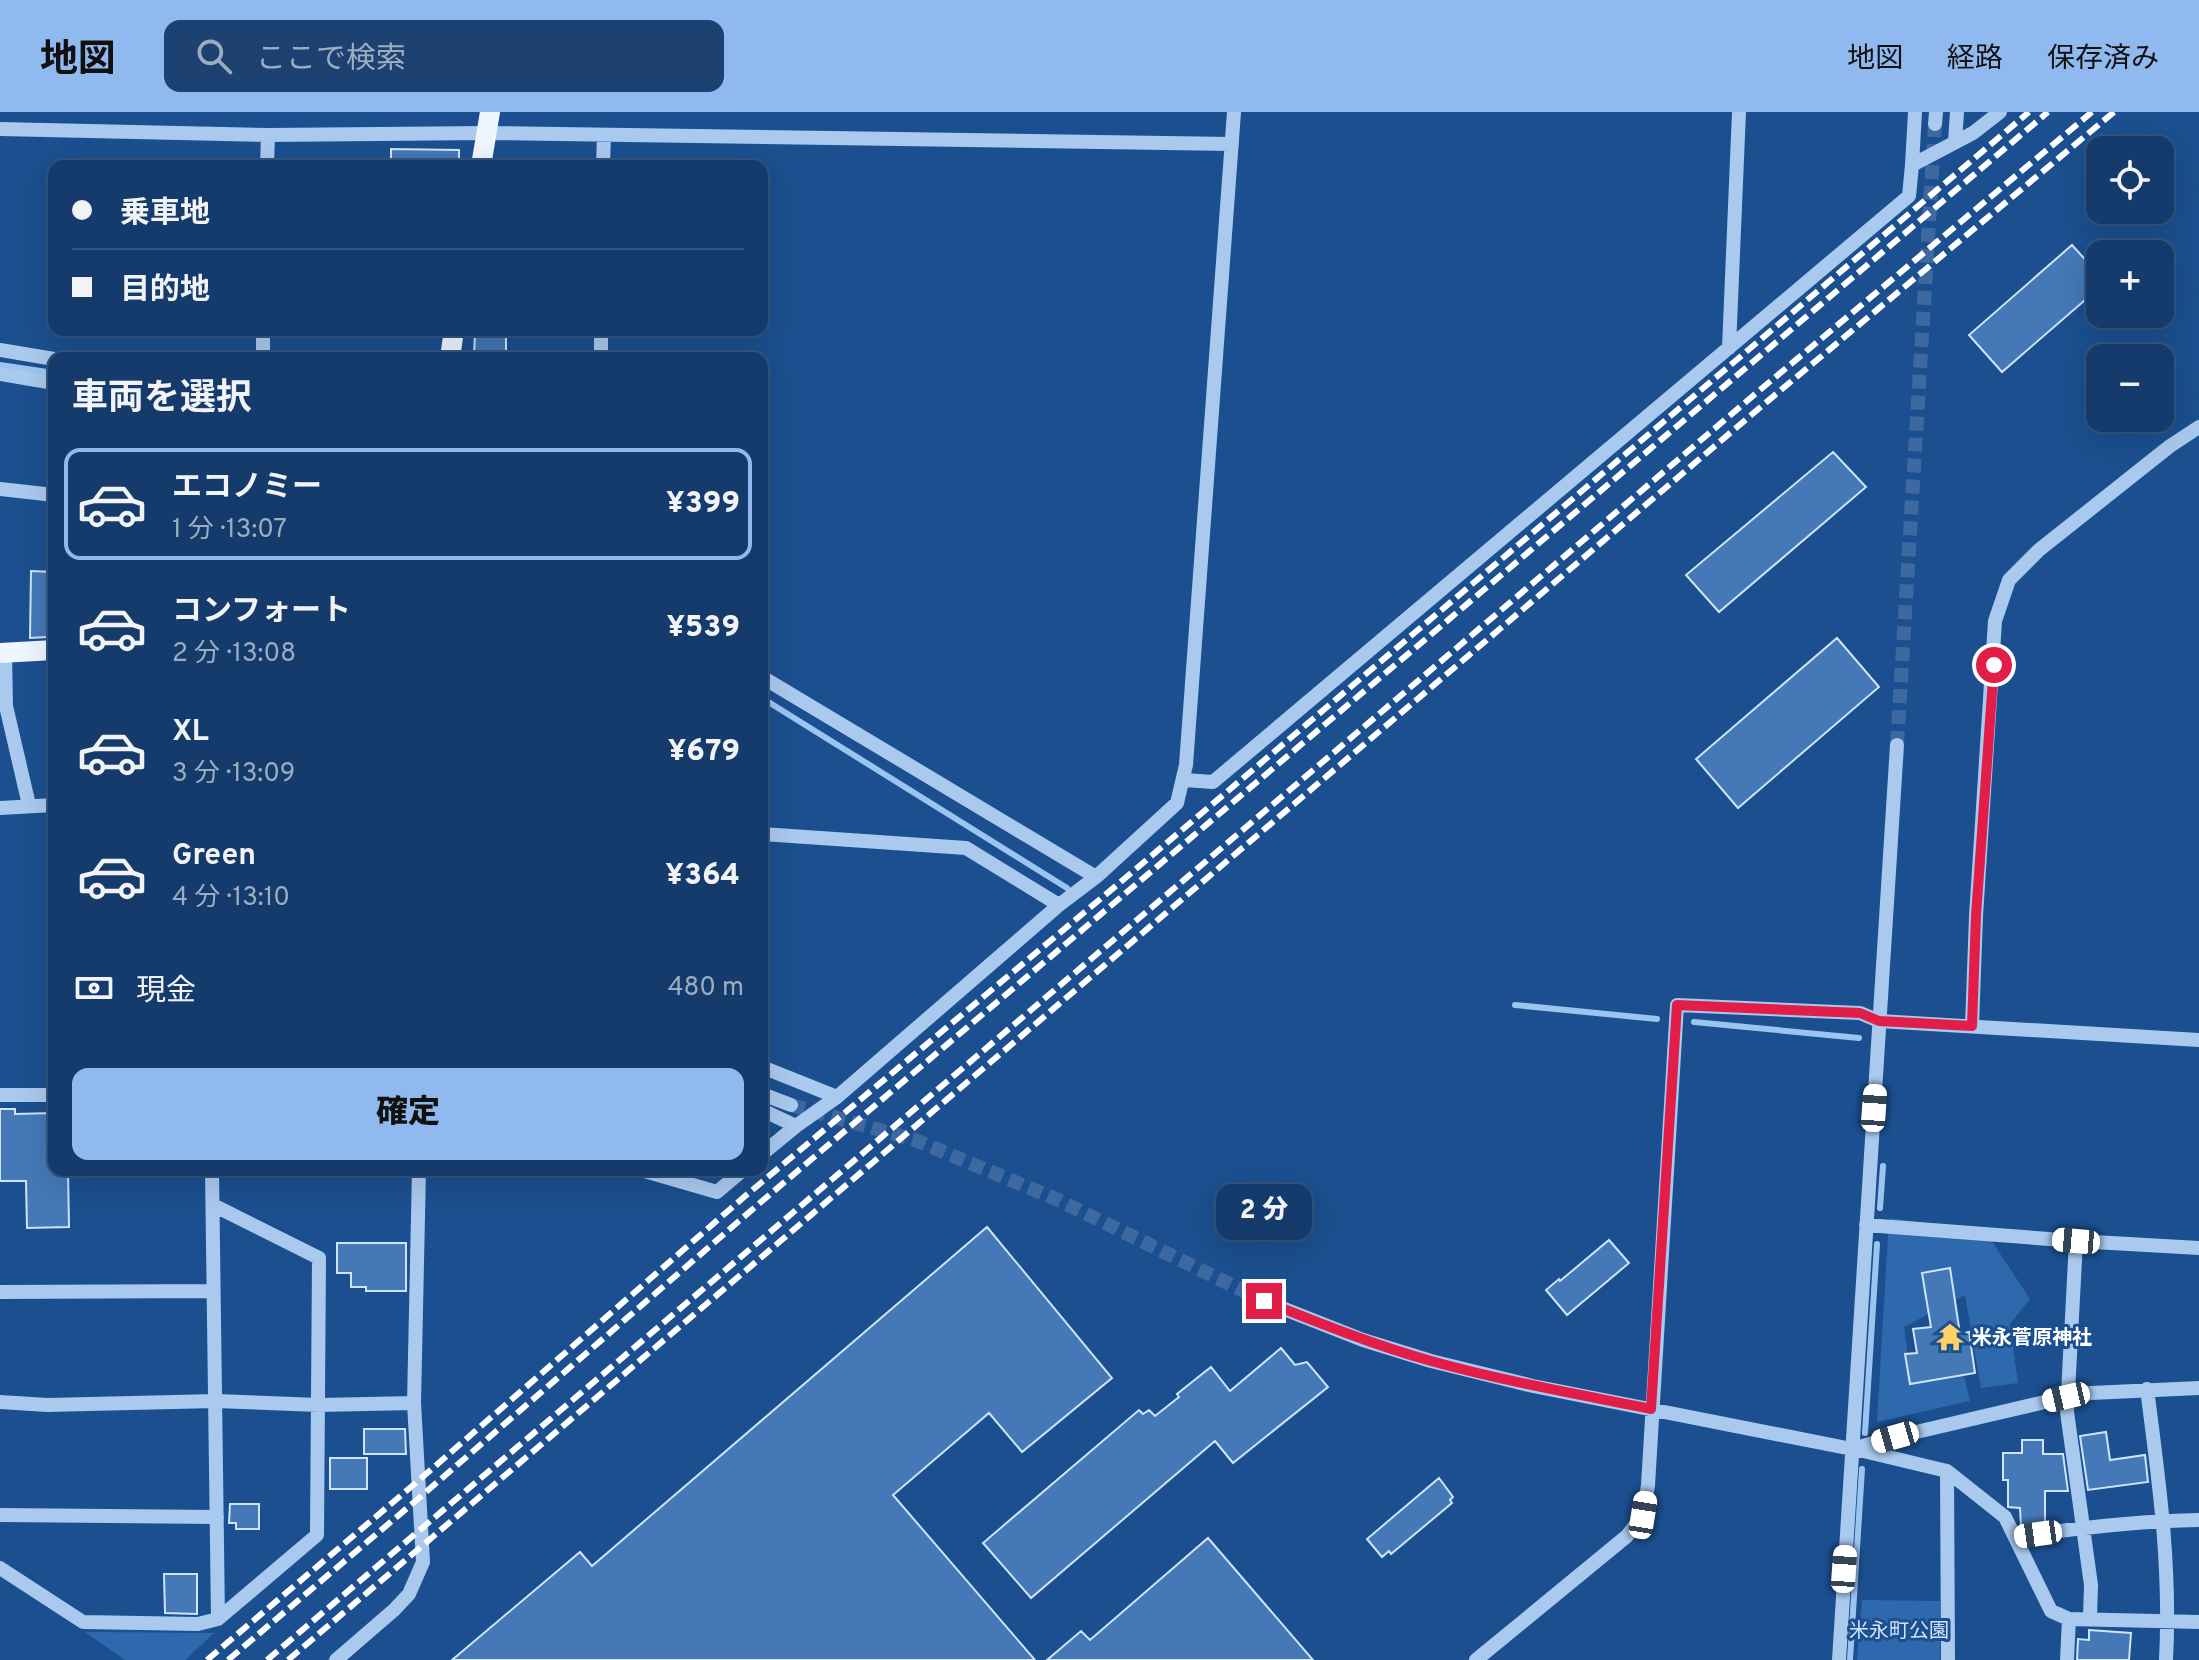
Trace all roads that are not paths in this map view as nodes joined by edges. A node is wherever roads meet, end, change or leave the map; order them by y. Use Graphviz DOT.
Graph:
graph roads {
  1 [pos="490,112"];
  2 [pos="1234,112"];
  3 [pos="1739,112"];
  4 [pos="1915,112"];
  5 [pos="1957,112"];
  6 [pos="2000,112"];
  7 [pos="0,129"];
  8 [pos="487,133"];
  9 [pos="268,135"];
  10 [pos="604,135"];
  11 [pos="1955,142"];
  12 [pos="1232,144"];
  13 [pos="267,160"];
  14 [pos="482,160"];
  15 [pos="603,160"];
  16 [pos="1912,165"];
  17 [pos="1729,348"];
  18 [pos="0,350"];
  19 [pos="48,358"];
  20 [pos="0,374"];
  21 [pos="48,382"];
  22 [pos="2199,427"];
  23 [pos="0,489"];
  24 [pos="48,494"];
  25 [pos="48,650"];
  26 [pos="2,653"];
  27 [pos="768,681"];
  28 [pos="1897,745"];
  29 [pos="1184,780"];
  30 [pos="29,805"];
  31 [pos="48,805"];
  32 [pos="0,808"];
  33 [pos="768,834"];
  34 [pos="1096,877"];
  35 [pos="1059,905"];
  36 [pos="1879,1021"];
  37 [pos="1972,1026"];
  38 [pos="2199,1040"];
  39 [pos="768,1069"];
  40 [pos="0,1095"];
  41 [pos="48,1095"];
  42 [pos="768,1096"];
  43 [pos="837,1097"];
  44 [pos="791,1105"];
  45 [pos="768,1113"];
  46 [pos="796,1126"];
  47 [pos="768,1149"];
  48 [pos="212,1176"];
  49 [pos="419,1176"];
  50 [pos="662,1176"];
  51 [pos="736,1176"];
  52 [pos="213,1205"];
  53 [pos="1866,1225"];
  54 [pos="2076,1241"];
  55 [pos="2199,1248"];
  56 [pos="213,1291"];
  57 [pos="0,1292"];
  58 [pos="1264,1301"];
  59 [pos="2199,1388"];
  60 [pos="2147,1389"];
  61 [pos="2066,1397"];
  62 [pos="216,1401"];
  63 [pos="0,1402"];
  64 [pos="414,1403"];
  65 [pos="319,1405"];
  66 [pos="1651,1409"];
  67 [pos="1852,1449"];
  68 [pos="1947,1471"];
  69 [pos="0,1515"];
  70 [pos="217,1517"];
  71 [pos="2199,1520"];
  72 [pos="2164,1521"];
  73 [pos="2082,1528"];
  74 [pos="2016,1537"];
  75 [pos="0,1568"];
  76 [pos="2090,1618"];
  77 [pos="218,1619"];
  78 [pos="2069,1619"];
  79 [pos="2169,1620"];
  80 [pos="2199,1622"];
  81 [pos="336,1660"];
  82 [pos="1476,1660"];
  83 [pos="1839,1660"];
  84 [pos="1948,1660"];
  85 [pos="2067,1660"];
  86 [pos="2166,1660"];
  1 -- 8 [label="main road"];
  2 -- 12 [label="street"];
  3 -- 17 [label="street"];
  4 -- 16 [label="street"];
  5 -- 11 [label="street"];
  6 -- 11 [label="street"];
  7 -- 9 [label="street"];
  8 -- 9 [label="street"];
  8 -- 10 [label="street"];
  8 -- 14 [label="main road"];
  9 -- 13 [label="street"];
  10 -- 12 [label="street"];
  10 -- 15 [label="street"];
  11 -- 16 [label="street"];
  12 -- 29 [label="street"];
  16 -- 17 [label="street"];
  17 -- 29 [label="street"];
  18 -- 19 [label="street"];
  20 -- 21 [label="street"];
  22 -- 37 [label="street"];
  23 -- 24 [label="street"];
  25 -- 26 [label="main road"];
  26 -- 30 [label="street"];
  27 -- 34 [label="street"];
  28 -- 36 [label="street"];
  29 -- 34 [label="street"];
  30 -- 31 [label="street"];
  30 -- 32 [label="street"];
  33 -- 35 [label="street"];
  34 -- 35 [label="street"];
  35 -- 43 [label="street"];
  36 -- 37 [label="street"];
  36 -- 53 [label="street"];
  36 -- 66 [label="street"];
  37 -- 38 [label="street"];
  39 -- 43 [label="street"];
  40 -- 41 [label="street"];
  42 -- 44 [label="street"];
  43 -- 46 [label="street"];
  45 -- 46 [label="street"];
  46 -- 47 [label="street"];
  48 -- 52 [label="street"];
  49 -- 64 [label="street"];
  50 -- 51 [label="street"];
  52 -- 56 [label="street"];
  52 -- 65 [label="street"];
  53 -- 54 [label="street"];
  53 -- 67 [label="street"];
  54 -- 55 [label="street"];
  54 -- 61 [label="street"];
  56 -- 57 [label="street"];
  56 -- 62 [label="street"];
  58 -- 66 [label="street"];
  59 -- 60 [label="street"];
  60 -- 61 [label="street"];
  60 -- 72 [label="street"];
  61 -- 67 [label="street"];
  61 -- 73 [label="street"];
  62 -- 63 [label="street"];
  62 -- 65 [label="street"];
  62 -- 70 [label="street"];
  64 -- 65 [label="street"];
  64 -- 81 [label="street"];
  65 -- 77 [label="street"];
  66 -- 67 [label="street"];
  66 -- 82 [label="street"];
  67 -- 68 [label="street"];
  67 -- 83 [label="street"];
  68 -- 74 [label="street"];
  68 -- 84 [label="street"];
  69 -- 70 [label="street"];
  70 -- 77 [label="street"];
  71 -- 72 [label="street"];
  72 -- 73 [label="street"];
  72 -- 79 [label="street"];
  73 -- 74 [label="street"];
  73 -- 76 [label="street"];
  74 -- 78 [label="street"];
  75 -- 77 [label="street"];
  76 -- 78 [label="street"];
  76 -- 79 [label="street"];
  78 -- 85 [label="street"];
  79 -- 80 [label="street"];
  79 -- 86 [label="street"];
}
